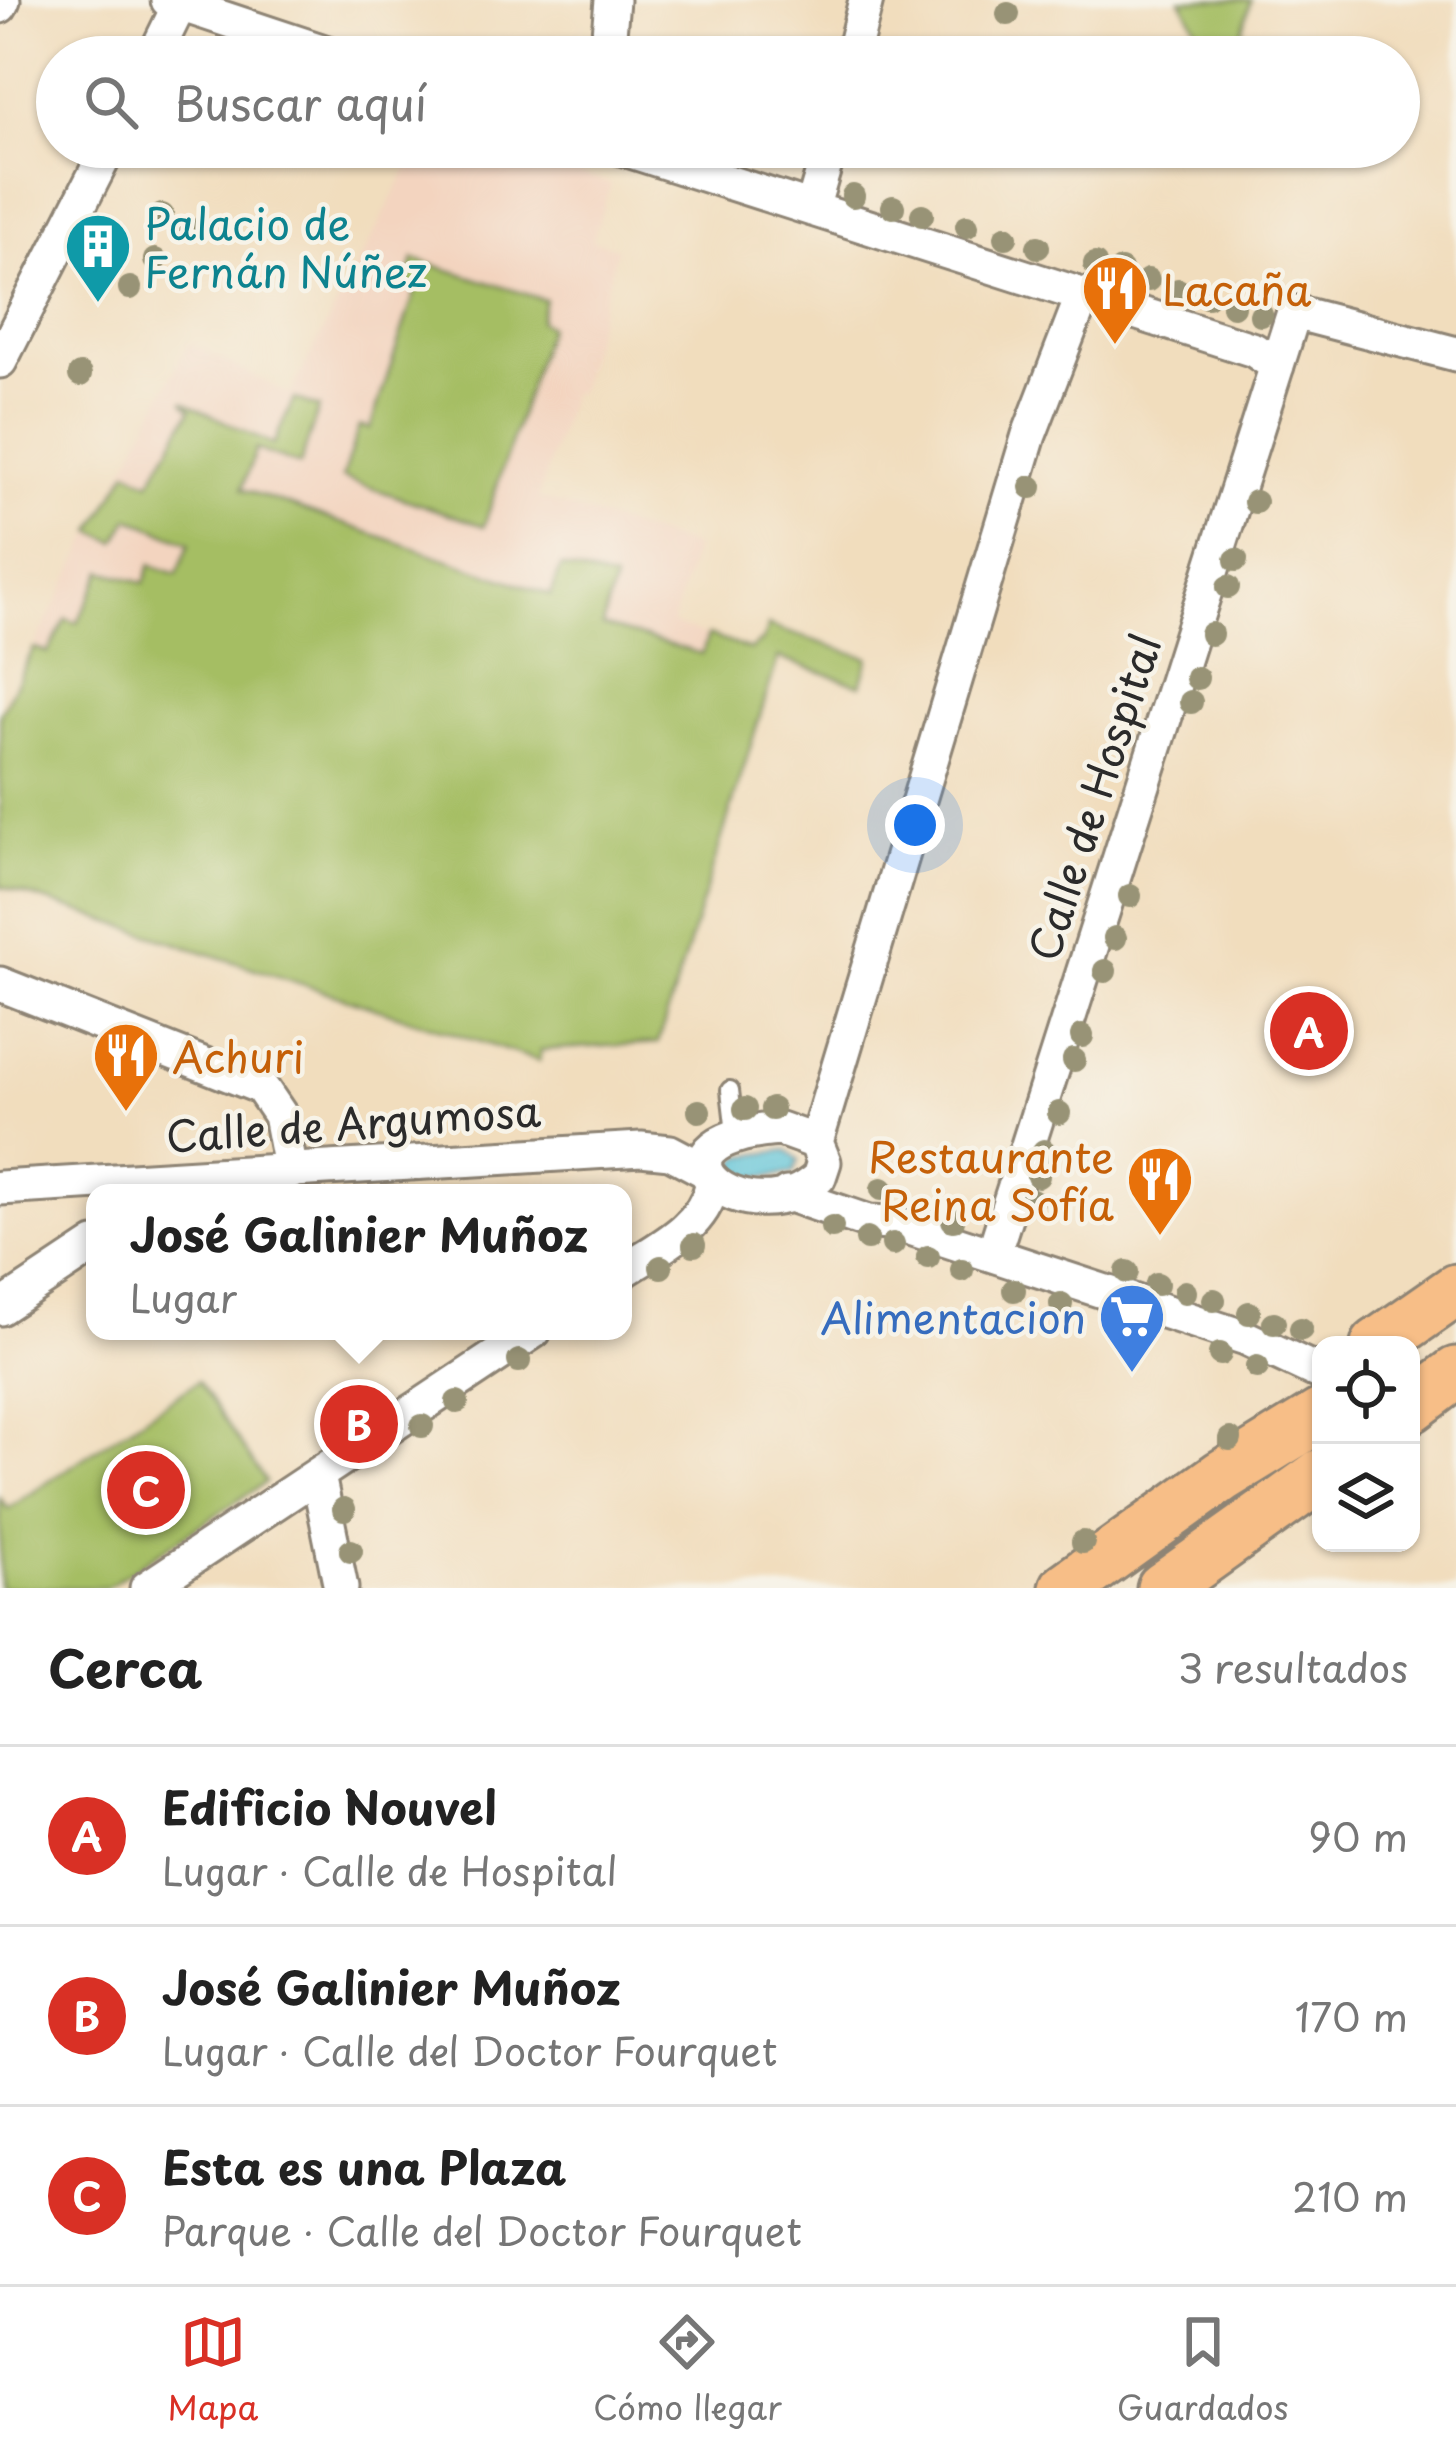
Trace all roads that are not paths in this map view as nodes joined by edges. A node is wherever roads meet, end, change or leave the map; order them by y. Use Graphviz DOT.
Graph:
graph roads {
  1 [pos="612,0"];
  2 [pos="866,0"];
  3 [pos="174,2"];
  4 [pos="162,36"];
  5 [pos="275,36"];
  6 [pos="609,36"];
  7 [pos="857,36"];
  8 [pos="98,168"];
  9 [pos="684,168"];
  10 [pos="824,168"];
  11 [pos="812,209"];
  12 [pos="1083,295"];
  13 [pos="1456,354"];
  14 [pos="0,361"];
  15 [pos="1277,366"];
  16 [pos="0,984"];
  17 [pos="730,1090"];
  18 [pos="735,1133"];
  19 [pos="820,1152"];
  20 [pos="291,1172"];
  21 [pos="709,1178"];
  22 [pos="180,1184"];
  23 [pos="86,1187"];
  24 [pos="0,1188"];
  25 [pos="787,1194"];
  26 [pos="895,1223"];
  27 [pos="86,1251"];
  28 [pos="993,1255"];
  29 [pos="632,1265"];
  30 [pos="1456,1289"];
  31 [pos="0,1308"];
  32 [pos="1456,1330"];
  33 [pos="1390,1336"];
  34 [pos="520,1340"];
  35 [pos="1420,1352"];
  36 [pos="1312,1369"];
  37 [pos="1456,1373"];
  38 [pos="1312,1395"];
  39 [pos="1456,1396"];
  40 [pos="1420,1400"];
  41 [pos="1420,1418"];
  42 [pos="1312,1420"];
  43 [pos="318,1475"];
  44 [pos="1222,1476"];
  45 [pos="1312,1485"];
  46 [pos="147,1588"];
  47 [pos="340,1588"];
  48 [pos="1066,1588"];
  49 [pos="1162,1588"];
  1 -- 6 [label="street"];
  2 -- 7 [label="street"];
  3 -- 4 [label="street"];
  3 -- 5 [label="street"];
  8 -- 14 [label="street"];
  9 -- 11 [label="street"];
  10 -- 11 [label="street"];
  11 -- 12 [label="street"];
  12 -- 15 [label="street"];
  12 -- 19 [label="street"];
  13 -- 15 [label="street, Calle de Hospital"];
  15 -- 28 [label="street, Calle de Hospital"];
  16 -- 20 [label="street"];
  17 -- 18 [label="lane"];
  18 -- 19 [label="street"];
  18 -- 21 [label="street"];
  19 -- 25 [label="street"];
  19 -- 26 [label="street"];
  20 -- 21 [label="street, Calle de Argumosa"];
  20 -- 22 [label="street, Calle de Argumosa"];
  21 -- 25 [label="street, Calle de Argumosa"];
  21 -- 29 [label="street"];
  23 -- 24 [label="street, Calle de Argumosa"];
  25 -- 26 [label="street"];
  26 -- 28 [label="street"];
  27 -- 31 [label="street"];
  28 -- 36 [label="street"];
  30 -- 33 [label="main road"];
  32 -- 35 [label="main road"];
  34 -- 43 [label="street"];
  37 -- 40 [label="main road"];
  38 -- 44 [label="main road"];
  39 -- 41 [label="street"];
  42 -- 44 [label="main road"];
  43 -- 46 [label="street"];
  43 -- 47 [label="street"];
  44 -- 48 [label="main road"];
  45 -- 49 [label="main road"];
}
